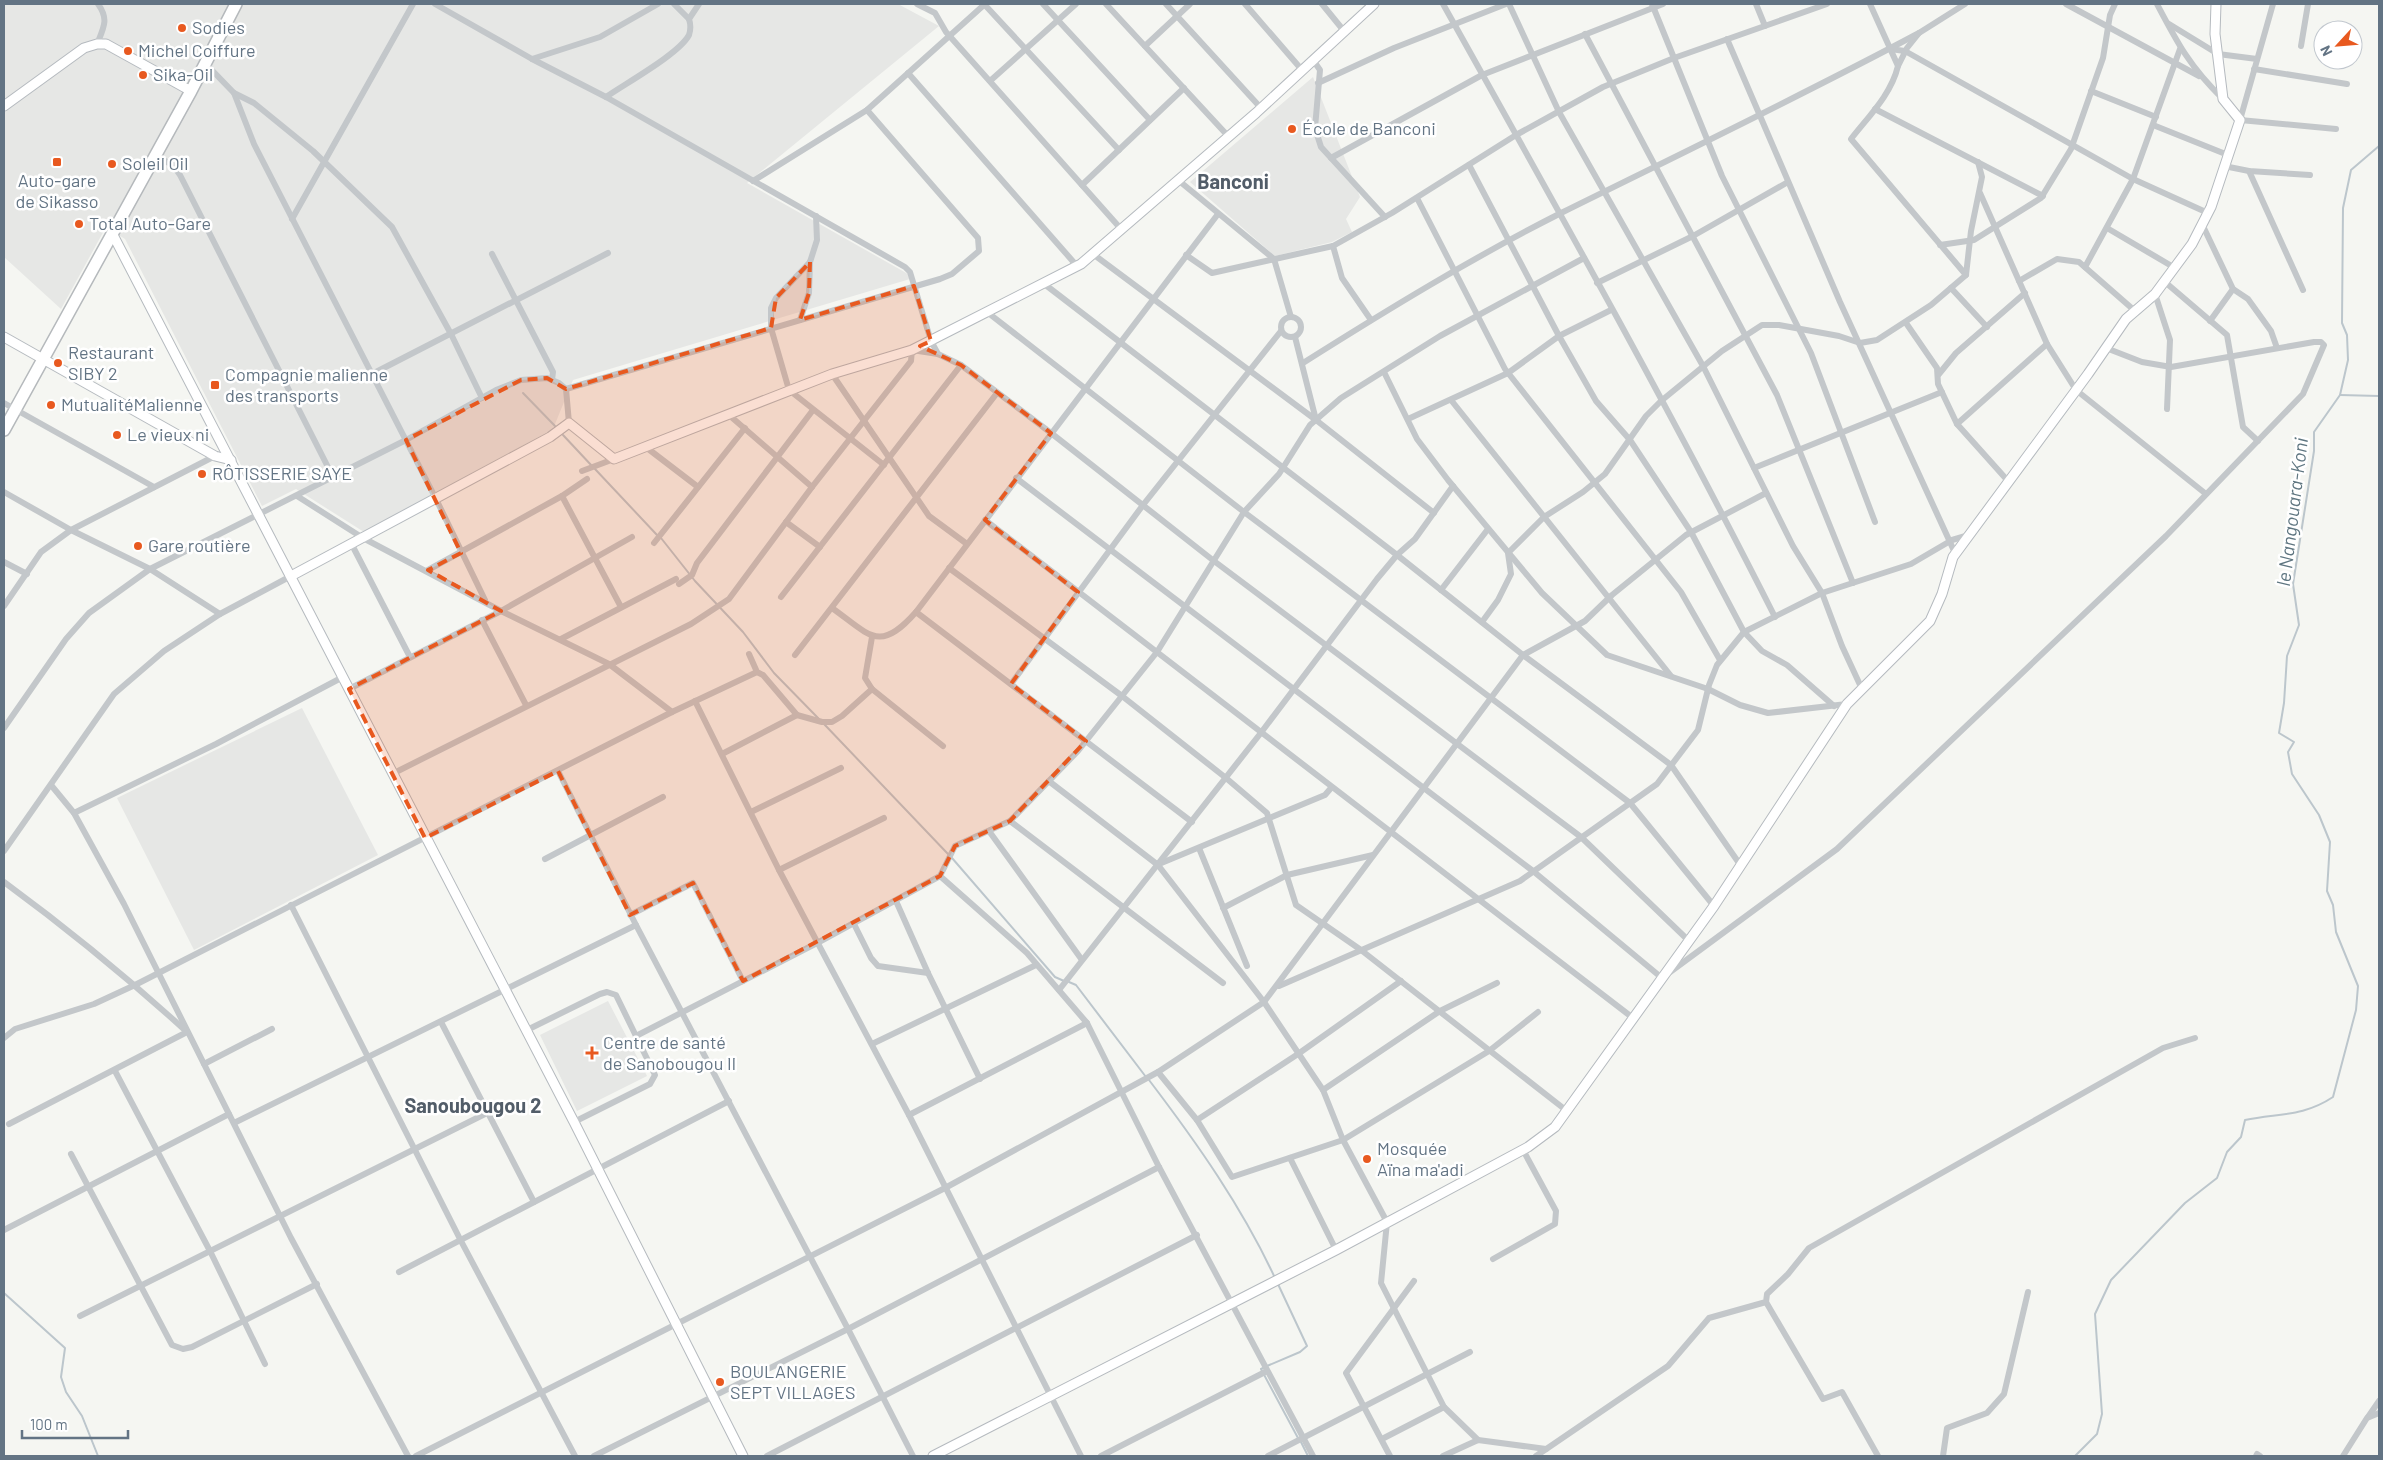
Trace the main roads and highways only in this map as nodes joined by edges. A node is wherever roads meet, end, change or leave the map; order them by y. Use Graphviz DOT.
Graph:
graph roads {
  1 [pos="236,4"];
  2 [pos="4,430"];
  1 -- 2 [label="highway"];
}
